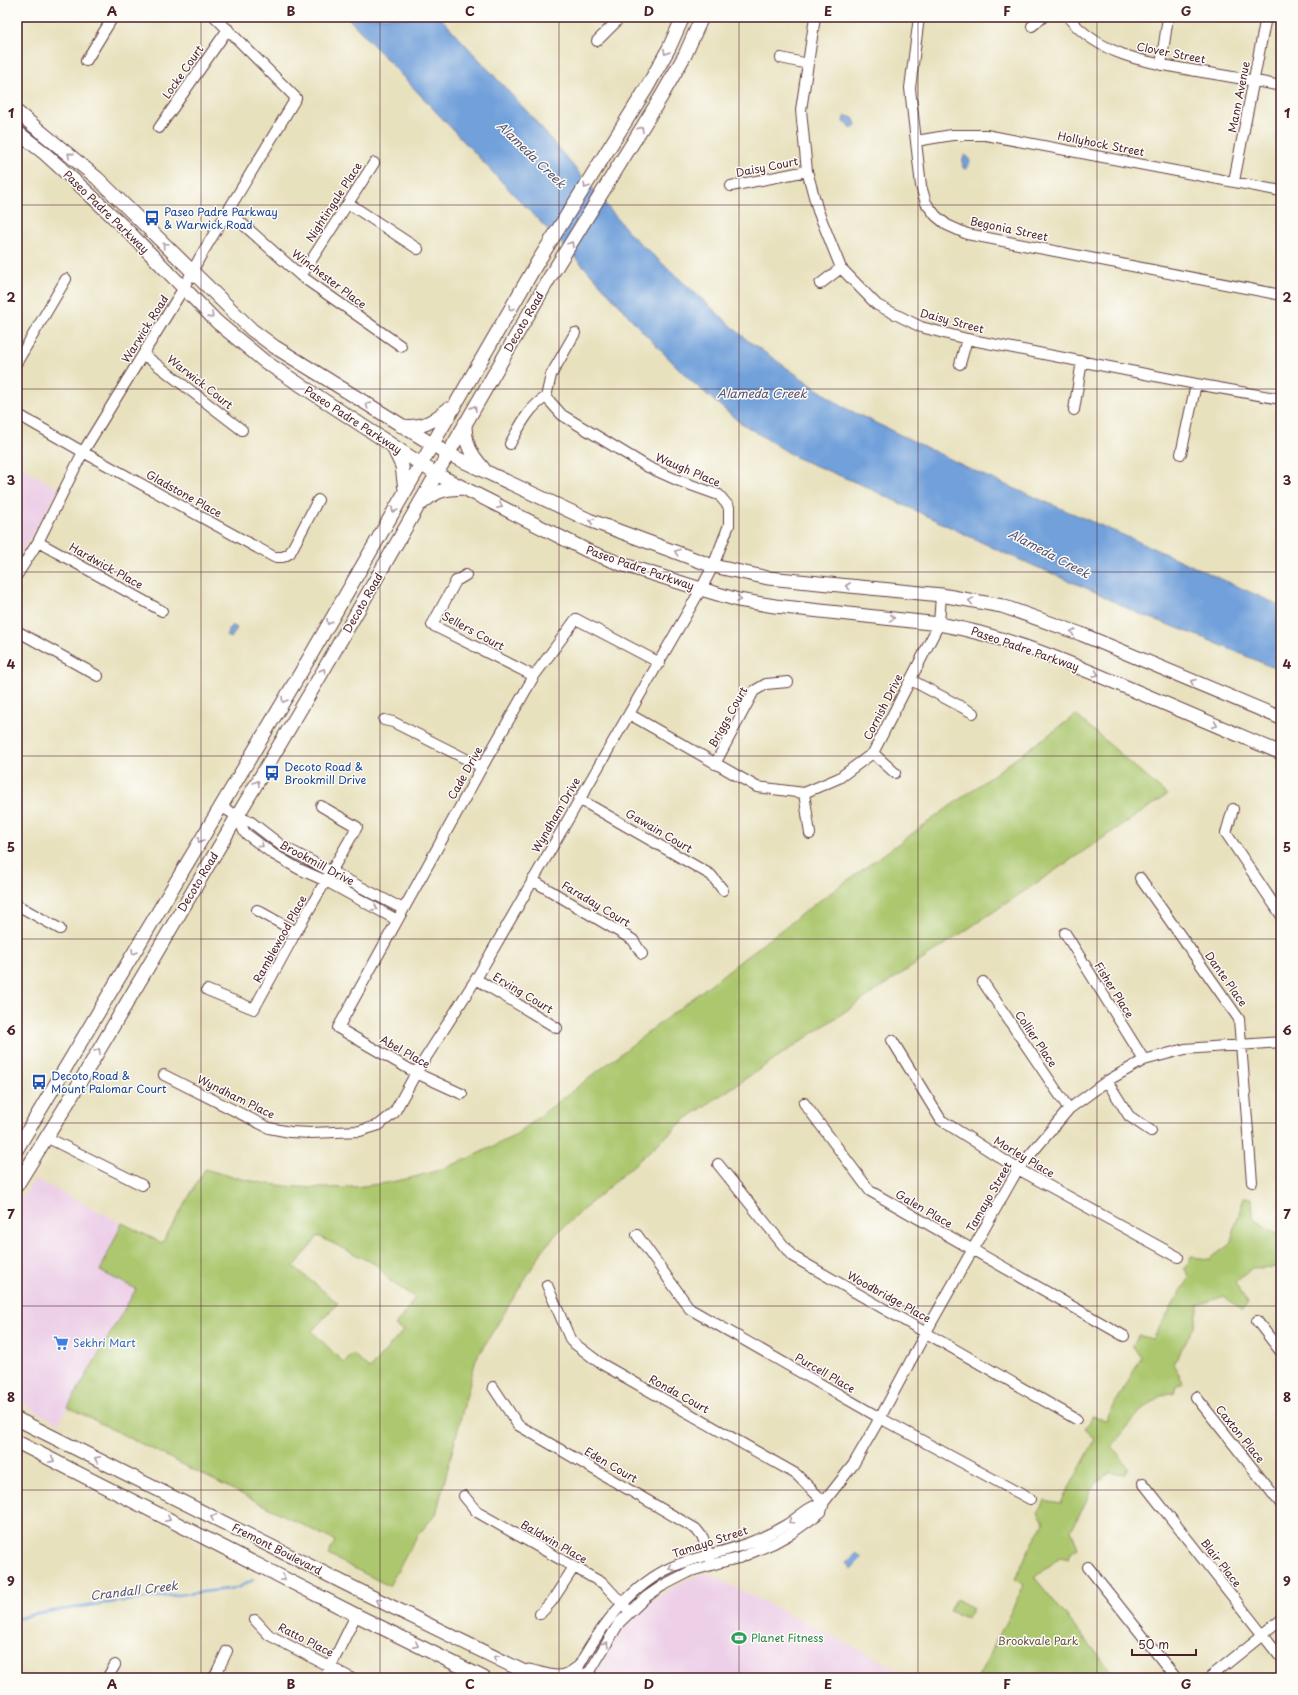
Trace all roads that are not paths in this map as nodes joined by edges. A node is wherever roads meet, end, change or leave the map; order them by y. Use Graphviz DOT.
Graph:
graph roads {
  1 [pos="114,17"];
  2 [pos="215,17"];
  3 [pos="618,17"];
  4 [pos="683,17"];
  5 [pos="702,17"];
  6 [pos="815,17"];
  7 [pos="918,17"];
  8 [pos="1043,17"];
  9 [pos="1068,17"];
  10 [pos="1168,17"];
  11 [pos="1266,17"];
  12 [pos="1032,26"];
  13 [pos="228,29"];
  14 [pos="597,41"];
  15 [pos="781,58"];
  16 [pos="86,61"];
  17 [pos="808,64"];
  18 [pos="1161,65"];
  19 [pos="1254,81"];
  20 [pos="1281,86"];
  21 [pos="17,112"];
  22 [pos="159,128"];
  23 [pos="17,132"];
  24 [pos="916,141"];
  25 [pos="374,163"];
  26 [pos="807,171"];
  27 [pos="1234,181"];
  28 [pos="731,186"];
  29 [pos="1281,191"];
  30 [pos="348,203"];
  31 [pos="228,211"];
  32 [pos="418,249"];
  33 [pos="841,268"];
  34 [pos="192,272"];
  35 [pos="301,276"];
  36 [pos="66,280"];
  37 [pos="820,284"];
  38 [pos="184,289"];
  39 [pos="1281,295"];
  40 [pos="574,333"];
  41 [pos="967,339"];
  42 [pos="401,346"];
  43 [pos="143,354"];
  44 [pos="1082,361"];
  45 [pos="17,362"];
  46 [pos="960,364"];
  47 [pos="1196,384"];
  48 [pos="546,397"];
  49 [pos="1281,400"];
  50 [pos="454,404"];
  51 [pos="1074,410"];
  52 [pos="17,414"];
  53 [pos="465,423"];
  54 [pos="401,426"];
  55 [pos="242,430"];
  56 [pos="431,444"];
  57 [pos="510,444"];
  58 [pos="392,445"];
  59 [pos="83,452"];
  60 [pos="448,454"];
  61 [pos="1181,454"];
  62 [pos="420,464"];
  63 [pos="484,470"];
  64 [pos="436,474"];
  65 [pos="465,488"];
  66 [pos="405,490"];
  67 [pos="318,500"];
  68 [pos="418,507"];
  69 [pos="38,542"];
  70 [pos="713,566"];
  71 [pos="17,575"];
  72 [pos="466,575"];
  73 [pos="701,589"];
  74 [pos="941,595"];
  75 [pos="162,611"];
  76 [pos="939,624"];
  77 [pos="17,631"];
  78 [pos="660,663"];
  79 [pos="98,676"];
  80 [pos="534,676"];
  81 [pos="911,680"];
  82 [pos="788,682"];
  83 [pos="973,713"];
  84 [pos="630,714"];
  85 [pos="1281,718"];
  86 [pos="384,720"];
  87 [pos="873,753"];
  88 [pos="1281,753"];
  89 [pos="715,764"];
  90 [pos="482,767"];
  91 [pos="895,773"];
  92 [pos="804,793"];
  93 [pos="579,799"];
  94 [pos="220,806"];
  95 [pos="321,806"];
  96 [pos="1234,809"];
  97 [pos="237,816"];
  98 [pos="810,834"];
  99 [pos="332,871"];
  100 [pos="1140,878"];
  101 [pos="532,880"];
  102 [pos="326,881"];
  103 [pos="723,890"];
  104 [pos="17,905"];
  105 [pos="403,909"];
  106 [pos="257,910"];
  107 [pos="1280,910"];
  108 [pos="397,920"];
  109 [pos="60,929"];
  110 [pos="296,932"];
  111 [pos="1064,933"];
  112 [pos="642,954"];
  113 [pos="476,979"];
  114 [pos="983,982"];
  115 [pos="208,990"];
  116 [pos="338,1028"];
  117 [pos="558,1028"];
  118 [pos="892,1040"];
  119 [pos="1281,1042"];
  120 [pos="1242,1044"];
  121 [pos="1144,1060"];
  122 [pos="416,1073"];
  123 [pos="164,1075"];
  124 [pos="1107,1081"];
  125 [pos="462,1094"];
  126 [pos="804,1103"];
  127 [pos="1069,1109"];
  128 [pos="1151,1131"];
  129 [pos="46,1137"];
  130 [pos="17,1149"];
  131 [pos="718,1164"];
  132 [pos="1018,1169"];
  133 [pos="1252,1182"];
  134 [pos="17,1185"];
  135 [pos="142,1185"];
  136 [pos="637,1235"];
  137 [pos="972,1250"];
  138 [pos="1178,1257"];
  139 [pos="547,1285"];
  140 [pos="1257,1321"];
  141 [pos="926,1332"];
  142 [pos="1124,1336"];
  143 [pos="1281,1352"];
  144 [pos="493,1388"];
  145 [pos="1196,1397"];
  146 [pos="880,1418"];
  147 [pos="17,1419"];
  148 [pos="1076,1419"];
  149 [pos="17,1442"];
  150 [pos="1143,1483"];
  151 [pos="464,1496"];
  152 [pos="1030,1499"];
  153 [pos="824,1502"];
  154 [pos="1281,1504"];
  155 [pos="708,1554"];
  156 [pos="711,1565"];
  157 [pos="574,1567"];
  158 [pos="1088,1567"];
  159 [pos="626,1608"];
  160 [pos="540,1614"];
  161 [pos="356,1615"];
  162 [pos="255,1620"];
  163 [pos="1281,1620"];
  164 [pos="1262,1635"];
  165 [pos="227,1651"];
  166 [pos="1281,1658"];
  167 [pos="115,1665"];
  168 [pos="330,1666"];
  169 [pos="518,1669"];
  170 [pos="582,1675"];
  171 [pos="108,1678"];
  172 [pos="214,1678"];
  173 [pos="325,1678"];
  174 [pos="350,1678"];
  175 [pos="484,1678"];
  176 [pos="537,1678"];
  177 [pos="1176,1678"];
  178 [pos="1209,1678"];
  1 -- 16 [label="street"];
  2 -- 13 [label="street"];
  3 -- 14 [label="street"];
  4 -- 50 [label="main road, Decoto Road, one-way"];
  53 -- 5 [label="main road, Decoto Road, one-way"];
  6 -- 17 [label="street, Daisy Street"];
  7 -- 24 [label="street, Begonia Street"];
  8 -- 12 [label="street"];
  9 -- 18 [label="street, Clover Street"];
  10 -- 18 [label="street"];
  11 -- 19 [label="street, Mann Avenue"];
  13 -- 22 [label="street, Locke Court"];
  13 -- 31 [label="street, Warwick Road"];
  15 -- 17 [label="street"];
  17 -- 26 [label="street, Daisy Street"];
  18 -- 19 [label="street, Clover Street"];
  19 -- 20 [label="street, Clover Street"];
  19 -- 27 [label="street, Mann Avenue"];
  34 -- 21 [label="main road, Paseo Padre Parkway, one-way"];
  23 -- 38 [label="main road, Paseo Padre Parkway"];
  24 -- 27 [label="street, Hollyhock Street"];
  24 -- 39 [label="street, Begonia Street"];
  25 -- 30 [label="street, Nightingale Place"];
  26 -- 28 [label="street, Daisy Court"];
  26 -- 33 [label="street, Daisy Street"];
  27 -- 29 [label="street, Hollyhock Street"];
  30 -- 32 [label="street"];
  30 -- 35 [label="street, Nightingale Place"];
  31 -- 34 [label="street, Warwick Road"];
  31 -- 35 [label="street, Winchester Place"];
  33 -- 37 [label="street"];
  33 -- 41 [label="street, Daisy Street"];
  34 -- 38 [label="street, Warwick Road"];
  54 -- 34 [label="main road, Paseo Padre Parkway, one-way"];
  35 -- 42 [label="street, Winchester Place"];
  36 -- 45 [label="street"];
  38 -- 43 [label="street, Warwick Road"];
  38 -- 58 [label="main road, Paseo Padre Parkway, one-way"];
  40 -- 48 [label="street"];
  41 -- 44 [label="street, Daisy Street"];
  41 -- 46 [label="street"];
  43 -- 55 [label="street, Warwick Court"];
  43 -- 59 [label="street, Warwick Road"];
  44 -- 47 [label="street, Daisy Street"];
  44 -- 51 [label="street"];
  47 -- 49 [label="street, Daisy Street"];
  47 -- 61 [label="street"];
  48 -- 57 [label="street"];
  48 -- 70 [label="street, Waugh Place"];
  50 -- 54 [label="main road"];
  50 -- 56 [label="main road, Decoto Road"];
  52 -- 59 [label="street, Gladstone Place"];
  53 -- 60 [label="main road, Decoto Road"];
  53 -- 63 [label="main road"];
  54 -- 56 [label="main road, Paseo Padre Parkway"];
  56 -- 60 [label="main road, Paseo Padre Parkway"];
  56 -- 62 [label="main road, Decoto Road"];
  58 -- 62 [label="main road, Paseo Padre Parkway"];
  58 -- 66 [label="main road"];
  59 -- 67 [label="street, Gladstone Place"];
  59 -- 69 [label="street, Warwick Road"];
  60 -- 63 [label="main road, Paseo Padre Parkway"];
  60 -- 64 [label="main road, Decoto Road"];
  62 -- 64 [label="main road, Paseo Padre Parkway"];
  62 -- 66 [label="main road, Decoto Road"];
  70 -- 63 [label="main road, Paseo Padre Parkway, one-way"];
  64 -- 65 [label="main road, Paseo Padre Parkway"];
  64 -- 68 [label="main road, Decoto Road"];
  65 -- 68 [label="main road"];
  65 -- 73 [label="main road, Paseo Padre Parkway, one-way"];
  66 -- 94 [label="main road, Decoto Road, one-way"];
  97 -- 68 [label="main road, Decoto Road, one-way"];
  69 -- 71 [label="street, Warwick Road"];
  69 -- 75 [label="street, Hardwick Place"];
  70 -- 73 [label="street, Wyndham Drive"];
  74 -- 70 [label="main road, Paseo Padre Parkway, one-way"];
  72 -- 80 [label="street, Sellers Court"];
  73 -- 76 [label="main road, Paseo Padre Parkway, one-way"];
  73 -- 78 [label="street, Wyndham Drive"];
  74 -- 76 [label="street, Cornish Drive"];
  85 -- 74 [label="main road, Paseo Padre Parkway, one-way"];
  76 -- 81 [label="street, Cornish Drive"];
  76 -- 88 [label="main road, Paseo Padre Parkway, one-way"];
  77 -- 79 [label="street"];
  78 -- 80 [label="street, Cade Drive"];
  78 -- 84 [label="street, Wyndham Drive"];
  80 -- 90 [label="street, Cade Drive"];
  81 -- 83 [label="street"];
  81 -- 87 [label="street, Cornish Drive"];
  82 -- 89 [label="street, Briggs Court"];
  84 -- 89 [label="street"];
  84 -- 93 [label="street, Wyndham Drive"];
  86 -- 90 [label="street"];
  87 -- 91 [label="street"];
  87 -- 92 [label="street, Cornish Drive"];
  89 -- 92 [label="street"];
  90 -- 105 [label="street, Cade Drive"];
  92 -- 98 [label="street"];
  93 -- 101 [label="street, Wyndham Drive"];
  93 -- 103 [label="street, Gawain Court"];
  94 -- 97 [label="street, Brookmill Drive"];
  94 -- 130 [label="main road, Decoto Road, one-way"];
  95 -- 99 [label="street, Ramblewood Place"];
  96 -- 107 [label="street"];
  97 -- 99 [label="street, Brookmill Drive"];
  97 -- 102 [label="street, Brookmill Drive, one-way"];
  129 -- 97 [label="main road, Decoto Road, one-way"];
  99 -- 102 [label="street, Ramblewood Place"];
  99 -- 105 [label="street, Brookmill Drive"];
  100 -- 120 [label="street, Dante Place"];
  101 -- 112 [label="street, Faraday Court"];
  101 -- 113 [label="street, Wyndham Drive"];
  102 -- 108 [label="street, Brookmill Drive, one-way"];
  102 -- 110 [label="street, Ramblewood Place"];
  104 -- 109 [label="street"];
  105 -- 108 [label="street, Cade Drive"];
  106 -- 110 [label="street"];
  108 -- 116 [label="street, Cade Drive"];
  110 -- 115 [label="street, Ramblewood Place"];
  111 -- 121 [label="street, Fisher Place"];
  113 -- 117 [label="street, Erving Court"];
  113 -- 122 [label="street, Wyndham Drive"];
  114 -- 127 [label="street, Collier Place"];
  116 -- 122 [label="street, Abel Place"];
  118 -- 132 [label="street, Morley Place"];
  119 -- 120 [label="street, Tamayo Street"];
  120 -- 121 [label="street, Tamayo Street"];
  120 -- 133 [label="street, Dante Place"];
  121 -- 124 [label="street, Tamayo Street"];
  122 -- 123 [label="street, Wyndham Place"];
  122 -- 125 [label="street, Abel Place"];
  124 -- 127 [label="street, Tamayo Street"];
  124 -- 128 [label="street"];
  126 -- 137 [label="street, Galen Place"];
  127 -- 132 [label="street, Tamayo Street"];
  129 -- 134 [label="main road, Decoto Road"];
  129 -- 135 [label="street"];
  131 -- 141 [label="street, Woodbridge Place"];
  132 -- 137 [label="street, Tamayo Street"];
  132 -- 138 [label="street, Morley Place"];
  136 -- 146 [label="street, Purcell Place"];
  137 -- 141 [label="street, Tamayo Street"];
  137 -- 142 [label="street, Galen Place"];
  139 -- 153 [label="street, Ronda Court"];
  140 -- 143 [label="street"];
  141 -- 146 [label="street, Tamayo Street"];
  141 -- 148 [label="street, Woodbridge Place"];
  144 -- 155 [label="street, Eden Court"];
  145 -- 154 [label="street, Caxton Place"];
  146 -- 152 [label="street, Purcell Place"];
  146 -- 153 [label="street, Tamayo Street"];
  169 -- 147 [label="main road, Fremont Boulevard, one-way"];
  149 -- 161 [label="main road, Fremont Boulevard, one-way"];
  150 -- 164 [label="street, Blair Place"];
  151 -- 157 [label="street, Baldwin Place"];
  153 -- 155 [label="street, Tamayo Street, one-way"];
  153 -- 156 [label="street, Tamayo Street"];
  155 -- 156 [label="street, Eden Court"];
  155 -- 159 [label="street, Tamayo Street, one-way"];
  156 -- 159 [label="street, Tamayo Street"];
  157 -- 159 [label="street, Baldwin Place"];
  157 -- 160 [label="street"];
  158 -- 177 [label="street"];
  159 -- 170 [label="street, Tamayo Street"];
  161 -- 168 [label="street"];
  161 -- 175 [label="main road, Fremont Boulevard, one-way"];
  162 -- 168 [label="street, Ratto Place"];
  163 -- 164 [label="street"];
  164 -- 166 [label="street, Blair Place"];
  164 -- 178 [label="street"];
  165 -- 172 [label="street"];
  167 -- 171 [label="street"];
  168 -- 173 [label="street"];
  168 -- 174 [label="street, Ratto Place"];
  169 -- 170 [label="main road"];
  169 -- 176 [label="main road, Fremont Boulevard"];
}
